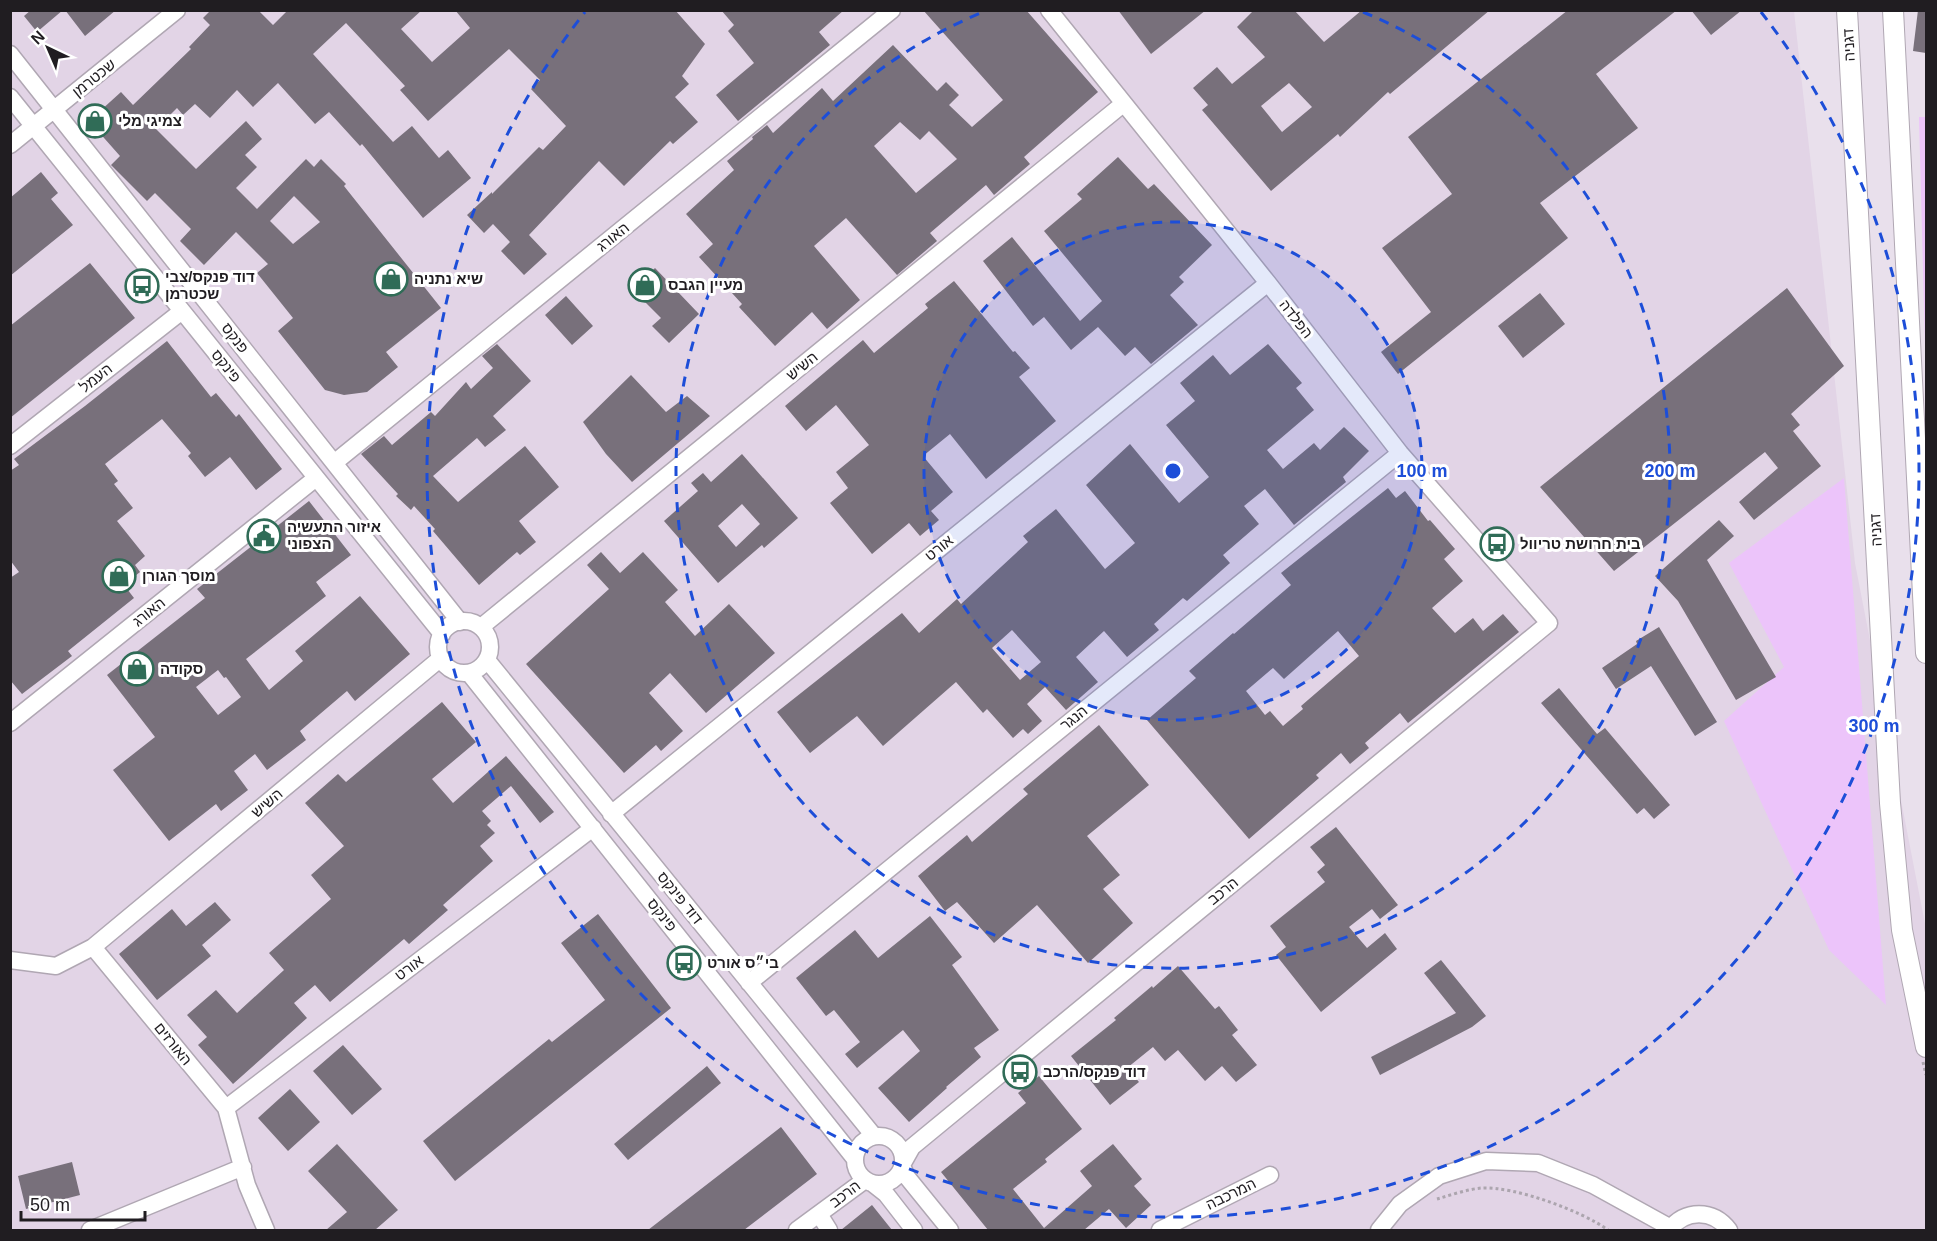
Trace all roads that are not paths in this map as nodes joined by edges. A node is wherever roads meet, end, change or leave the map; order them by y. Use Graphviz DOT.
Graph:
graph roads {
  1 [pos="177,10"];
  2 [pos="892,10"];
  3 [pos="1048,10"];
  4 [pos="1847,10"];
  5 [pos="1893,10"];
  6 [pos="10,54"];
  7 [pos="10,97"];
  8 [pos="1123,104"];
  9 [pos="54,110"];
  10 [pos="34,126"];
  11 [pos="10,145"];
  12 [pos="1268,283"];
  13 [pos="182,311"];
  14 [pos="10,446"];
  15 [pos="1400,453"];
  16 [pos="334,463"];
  17 [pos="316,478"];
  18 [pos="460,622"];
  19 [pos="1549,623"];
  20 [pos="481,627"];
  21 [pos="442,634"];
  22 [pos="1926,653"];
  23 [pos="441,658"];
  24 [pos="487,660"];
  25 [pos="470,673"];
  26 [pos="10,723"];
  27 [pos="611,814"];
  28 [pos="593,828"];
  29 [pos="93,947"];
  30 [pos="10,960"];
  31 [pos="749,983"];
  32 [pos="1926,1047"];
  33 [pos="226,1108"];
  34 [pos="874,1136"];
  35 [pos="855,1159"];
  36 [pos="903,1165"];
  37 [pos="243,1167"];
  38 [pos="1270,1175"];
  39 [pos="869,1182"];
  40 [pos="819,1214"];
  41 [pos="1670,1229"];
  42 [pos="90,1230"];
  43 [pos="266,1230"];
  44 [pos="797,1230"];
  45 [pos="830,1230"];
  46 [pos="914,1230"];
  47 [pos="950,1230"];
  48 [pos="1160,1230"];
  49 [pos="1379,1230"];
  50 [pos="1729,1230"];
  1 -- 9 [label="street, שכטרמן"];
  2 -- 16 [label="street, האורג"];
  3 -- 8 [label="street, הפלדה"];
  4 -- 32 [label="main road, דגניה"];
  5 -- 22 [label="main road"];
  6 -- 9 [label="street, פנקס"];
  7 -- 10 [label="street, פינקס"];
  8 -- 12 [label="street, הפלדה"];
  8 -- 20 [label="street, השיש"];
  9 -- 10 [label="street, שכטרמן"];
  9 -- 16 [label="street, פנקס"];
  10 -- 11 [label="street, שכטרמן"];
  10 -- 13 [label="street, פינקס"];
  12 -- 15 [label="street, הפלדה"];
  12 -- 27 [label="street, אורט"];
  13 -- 14 [label="street, העמל"];
  13 -- 17 [label="street, פינקס"];
  15 -- 19 [label="street, הפלדה"];
  15 -- 31 [label="street, הנגר"];
  16 -- 18 [label="street, פנקס"];
  17 -- 21 [label="street, פינקס"];
  17 -- 26 [label="street, האורג"];
  18 -- 20 [label="street"];
  18 -- 21 [label="street"];
  19 -- 36 [label="street, הרכב"];
  20 -- 24 [label="street"];
  21 -- 23 [label="street"];
  23 -- 25 [label="street"];
  23 -- 29 [label="street, השיש"];
  24 -- 25 [label="street"];
  24 -- 27 [label="street, דוד פינקס"];
  25 -- 28 [label="street, פינקס"];
  27 -- 31 [label="street, דוד פינקס"];
  28 -- 33 [label="street, אורט"];
  28 -- 35 [label="street, פינקס"];
  29 -- 30 [label="street"];
  29 -- 33 [label="street, האורזים"];
  31 -- 34 [label="street, דוד פינקס"];
  33 -- 37 [label="street, האורזים"];
  34 -- 35 [label="street"];
  34 -- 36 [label="street"];
  35 -- 39 [label="street"];
  36 -- 39 [label="street"];
  36 -- 47 [label="street"];
  37 -- 42 [label="street"];
  37 -- 43 [label="street, האורזים"];
  38 -- 48 [label="street, המרכבה"];
  39 -- 40 [label="street, הרכב"];
  39 -- 46 [label="street"];
  40 -- 44 [label="street, הרכב"];
  40 -- 45 [label="street"];
  41 -- 49 [label="street"];
  41 -- 50 [label="street"];
}
